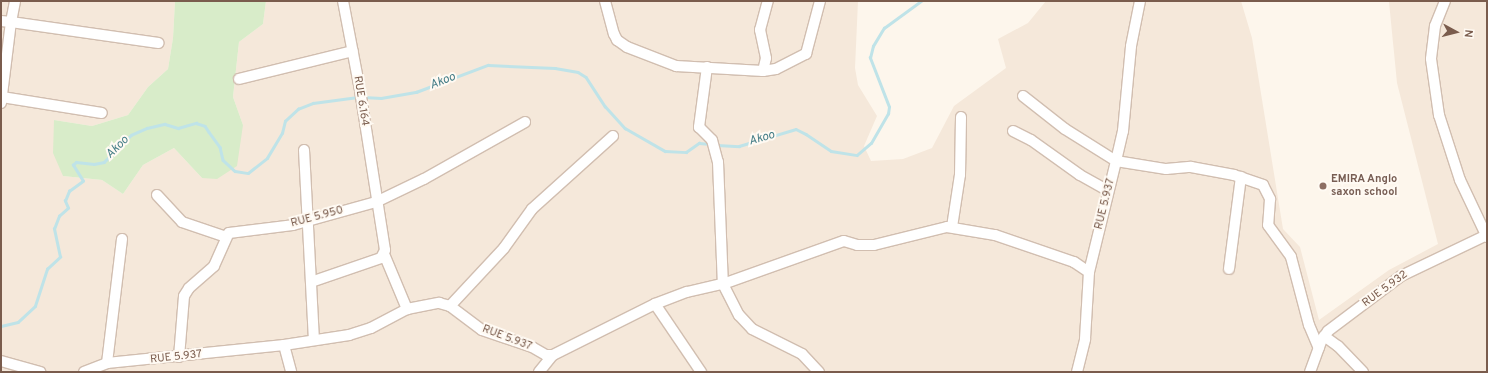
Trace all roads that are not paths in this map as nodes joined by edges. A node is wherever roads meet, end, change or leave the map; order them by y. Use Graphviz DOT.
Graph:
graph roads {
  1 [pos="15,1"];
  2 [pos="343,1"];
  3 [pos="606,1"];
  4 [pos="768,1"];
  5 [pos="820,1"];
  6 [pos="1140,1"];
  7 [pos="1445,1"];
  8 [pos="6,22"];
  9 [pos="159,42"];
  10 [pos="353,51"];
  11 [pos="707,67"];
  12 [pos="763,71"];
  13 [pos="239,79"];
  14 [pos="1023,96"];
  15 [pos="1,100"];
  16 [pos="102,113"];
  17 [pos="961,117"];
  18 [pos="526,122"];
  19 [pos="1013,131"];
  20 [pos="613,136"];
  21 [pos="304,150"];
  22 [pos="1116,161"];
  23 [pos="1241,177"];
  24 [pos="1107,190"];
  25 [pos="157,195"];
  26 [pos="376,202"];
  27 [pos="308,221"];
  28 [pos="952,227"];
  29 [pos="1487,236"];
  30 [pos="226,237"];
  31 [pos="122,239"];
  32 [pos="384,254"];
  33 [pos="1229,269"];
  34 [pos="1089,272"];
  35 [pos="311,282"];
  36 [pos="723,284"];
  37 [pos="655,304"];
  38 [pos="450,306"];
  39 [pos="407,309"];
  40 [pos="1324,336"];
  41 [pos="314,340"];
  42 [pos="284,345"];
  43 [pos="1319,348"];
  44 [pos="553,355"];
  45 [pos="179,357"];
  46 [pos="1,361"];
  47 [pos="107,363"];
  48 [pos="40,372"];
  49 [pos="84,372"];
  50 [pos="291,372"];
  51 [pos="539,372"];
  52 [pos="701,372"];
  53 [pos="819,372"];
  54 [pos="1077,372"];
  55 [pos="1310,372"];
  56 [pos="1363,372"];
  1 -- 8 [label="street"];
  2 -- 10 [label="street, RUE 6.164"];
  3 -- 11 [label="street"];
  4 -- 12 [label="street"];
  5 -- 12 [label="street"];
  6 -- 22 [label="street, RUE 5.937"];
  7 -- 29 [label="street"];
  8 -- 9 [label="street"];
  8 -- 15 [label="street"];
  10 -- 13 [label="street"];
  10 -- 26 [label="street, RUE 6.164"];
  11 -- 12 [label="street"];
  11 -- 36 [label="street"];
  14 -- 22 [label="street"];
  15 -- 16 [label="street"];
  17 -- 28 [label="street"];
  18 -- 26 [label="street, RUE 5.950"];
  19 -- 24 [label="street"];
  20 -- 38 [label="street"];
  21 -- 27 [label="street"];
  22 -- 23 [label="street"];
  22 -- 24 [label="street, RUE 5.937"];
  23 -- 33 [label="street"];
  23 -- 43 [label="street"];
  24 -- 34 [label="street, RUE 5.937"];
  25 -- 30 [label="street"];
  26 -- 27 [label="street, RUE 5.950"];
  26 -- 32 [label="street, RUE 6.164"];
  27 -- 30 [label="street, RUE 5.950"];
  27 -- 35 [label="street"];
  28 -- 34 [label="street"];
  28 -- 36 [label="street"];
  29 -- 40 [label="street, RUE 5.932"];
  30 -- 45 [label="street"];
  31 -- 47 [label="street"];
  32 -- 35 [label="street"];
  32 -- 39 [label="street, RUE 6.164"];
  34 -- 54 [label="street, RUE 5.937"];
  35 -- 41 [label="street"];
  36 -- 37 [label="street"];
  36 -- 53 [label="street"];
  37 -- 44 [label="street"];
  37 -- 52 [label="street"];
  38 -- 39 [label="street, RUE 5.937"];
  38 -- 44 [label="street, RUE 5.937"];
  39 -- 41 [label="street, RUE 5.937"];
  40 -- 43 [label="street, RUE 5.932"];
  40 -- 56 [label="street"];
  41 -- 42 [label="street, RUE 5.937"];
  42 -- 45 [label="street, RUE 5.937"];
  42 -- 50 [label="street"];
  43 -- 55 [label="street, RUE 5.932"];
  44 -- 51 [label="street"];
  45 -- 47 [label="street, RUE 5.937"];
  46 -- 48 [label="street"];
  47 -- 49 [label="street, RUE 5.937"];
}
